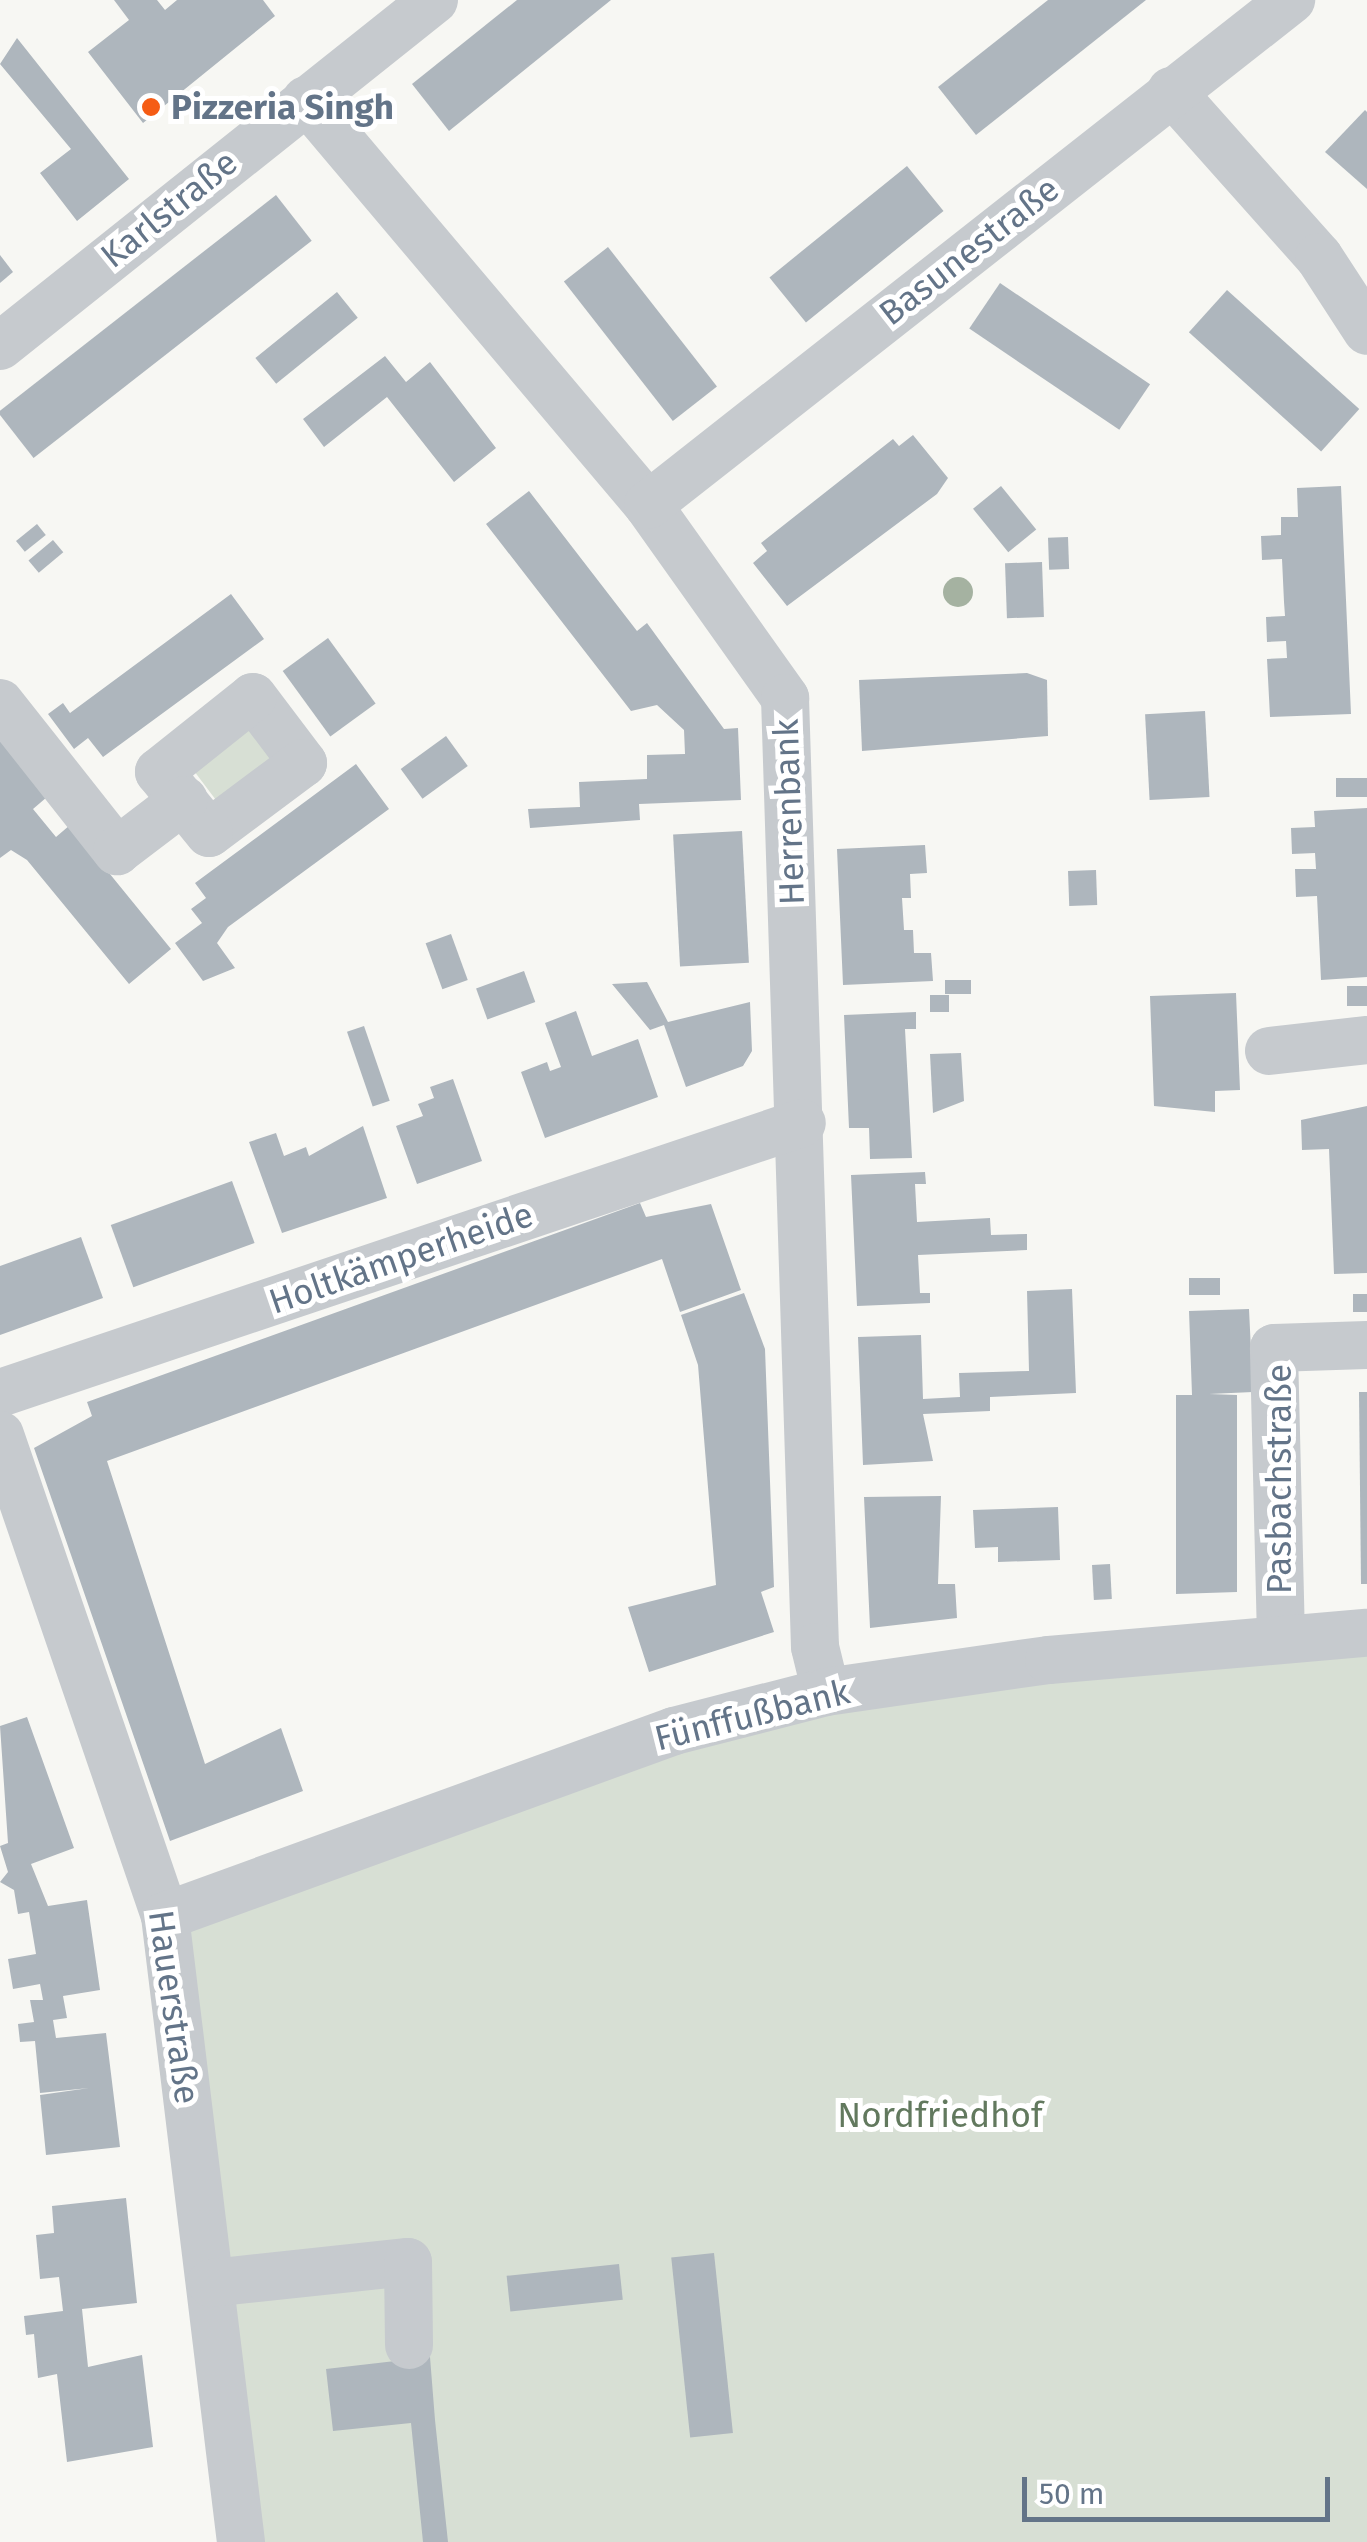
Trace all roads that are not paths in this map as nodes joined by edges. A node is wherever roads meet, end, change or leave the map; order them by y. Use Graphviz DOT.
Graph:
graph roads {
  1 [pos="434,0"];
  2 [pos="1291,0"];
  3 [pos="1171,91"];
  4 [pos="306,100"];
  5 [pos="1367,331"];
  6 [pos="0,346"];
  7 [pos="648,505"];
  8 [pos="0,704"];
  9 [pos="184,800"];
  10 [pos="1367,1040"];
  11 [pos="1268,1051"];
  12 [pos="802,1123"];
  13 [pos="1367,1345"];
  14 [pos="0,1393"];
  15 [pos="0,1435"];
  16 [pos="1367,1633"];
  17 [pos="1281,1638"];
  18 [pos="826,1692"];
  19 [pos="165,1916"];
  20 [pos="211,2283"];
  21 [pos="409,2345"];
  22 [pos="241,2542"];
  1 -- 4 [label="street, Karlstraße"];
  2 -- 3 [label="street, Basunestraße"];
  3 -- 5 [label="street"];
  3 -- 7 [label="street, Basunestraße"];
  4 -- 6 [label="street, Karlstraße"];
  4 -- 7 [label="street, Herrenbank"];
  7 -- 12 [label="street, Herrenbank"];
  8 -- 9 [label="street"];
  10 -- 11 [label="street"];
  12 -- 14 [label="street, Holtkämperheide"];
  12 -- 18 [label="street, Herrenbank"];
  13 -- 17 [label="street, Pasbachstraße"];
  15 -- 19 [label="street, Hauerstraße"];
  16 -- 17 [label="street, Fünffußbank"];
  17 -- 18 [label="street, Fünffußbank"];
  18 -- 19 [label="street, Fünffußbank"];
  19 -- 20 [label="street, Hauerstraße"];
  20 -- 21 [label="street"];
  20 -- 22 [label="street, Hauerstraße"];
}
